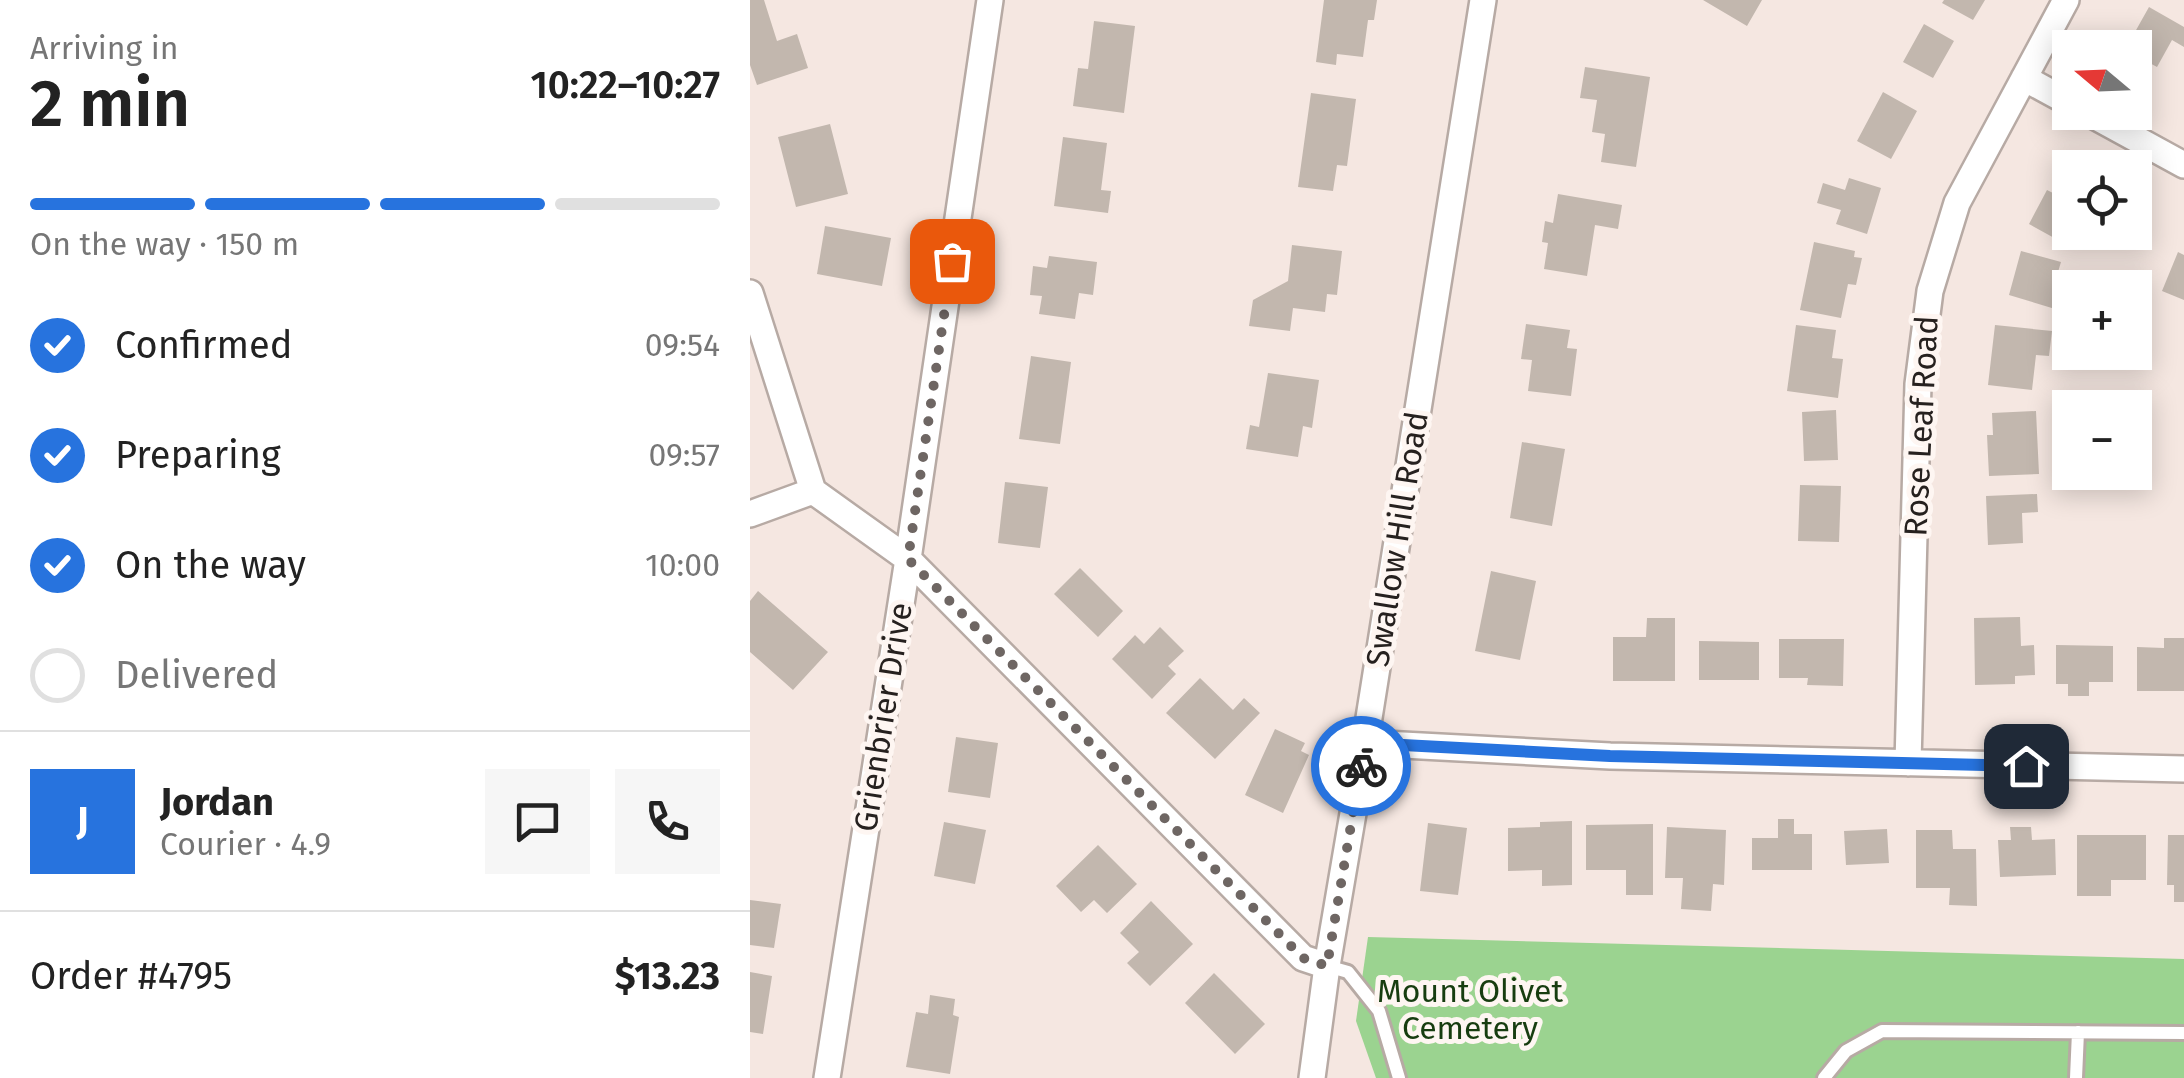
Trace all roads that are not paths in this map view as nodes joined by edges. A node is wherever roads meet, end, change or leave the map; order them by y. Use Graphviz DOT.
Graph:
graph roads {
  1 [pos="990,0"];
  2 [pos="1482,0"];
  3 [pos="2066,0"];
  4 [pos="2024,78"];
  5 [pos="2052,93"];
  6 [pos="2120,130"];
  7 [pos="2184,165"];
  8 [pos="750,293"];
  9 [pos="813,491"];
  10 [pos="750,514"];
  11 [pos="908,559"];
  12 [pos="1365,743"];
  13 [pos="1908,763"];
  14 [pos="2184,769"];
  15 [pos="1327,966"];
  16 [pos="2078,1032"];
  17 [pos="2184,1034"];
  18 [pos="827,1078"];
  19 [pos="1312,1078"];
  20 [pos="1399,1078"];
  21 [pos="1824,1078"];
  22 [pos="2076,1078"];
  1 -- 11 [label="street, Grienbrier Drive"];
  2 -- 12 [label="street, Swallow Hill Road"];
  3 -- 4 [label="street, Rose Leaf Road"];
  4 -- 5 [label="street"];
  4 -- 13 [label="street, Rose Leaf Road"];
  6 -- 7 [label="street"];
  8 -- 9 [label="street"];
  9 -- 10 [label="street"];
  9 -- 11 [label="street"];
  11 -- 15 [label="street"];
  11 -- 18 [label="street, Grienbrier Drive"];
  12 -- 13 [label="street"];
  12 -- 15 [label="street, Swallow Hill Road"];
  13 -- 14 [label="street"];
  15 -- 19 [label="street, Swallow Hill Road"];
  15 -- 20 [label="lane"];
  16 -- 17 [label="lane"];
  16 -- 21 [label="lane"];
  16 -- 22 [label="lane"];
}
